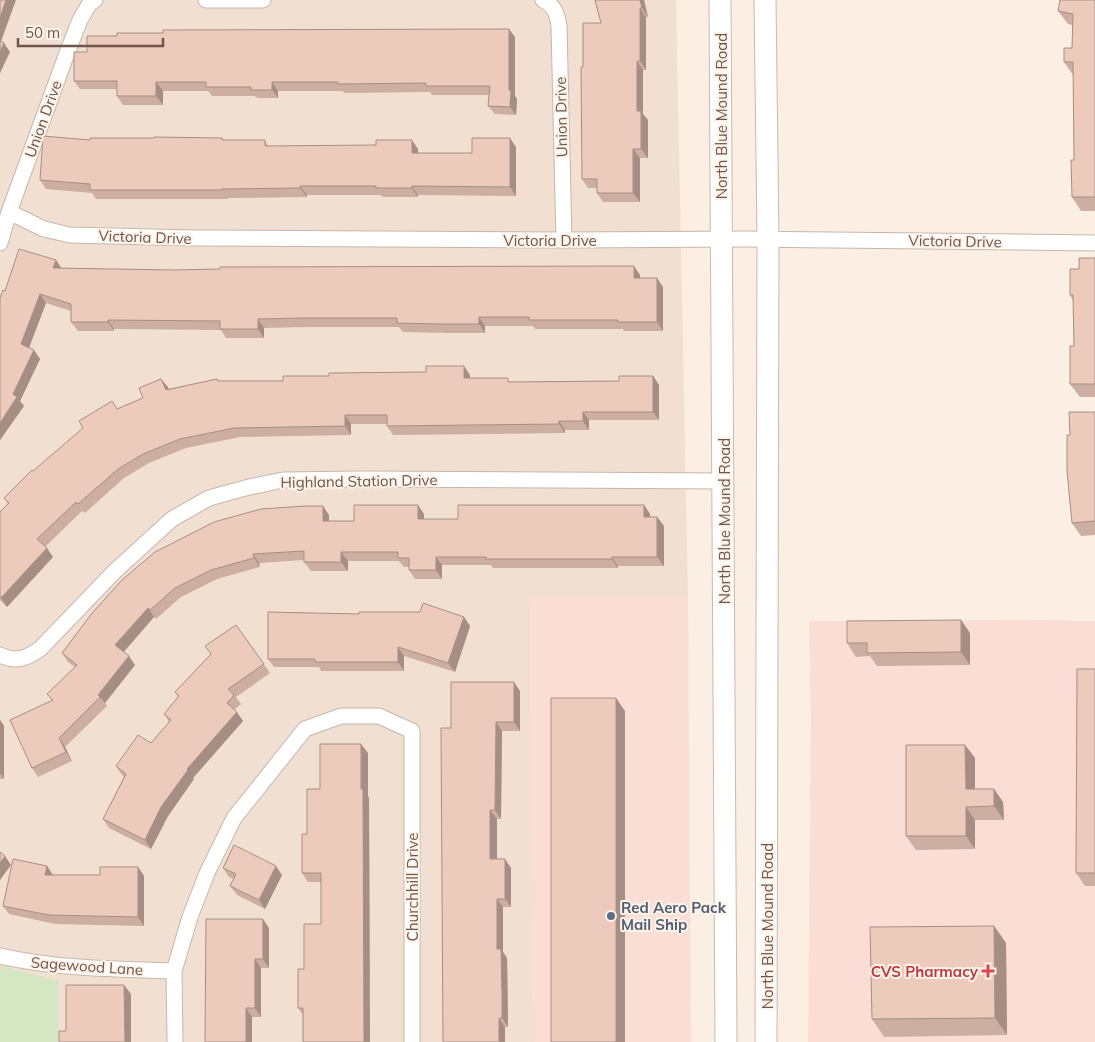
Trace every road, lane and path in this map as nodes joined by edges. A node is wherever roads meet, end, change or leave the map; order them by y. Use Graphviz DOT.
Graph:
graph roads {
  1 [pos="95,0"];
  2 [pos="206,0"];
  3 [pos="263,0"];
  4 [pos="543,0"];
  5 [pos="720,0"];
  6 [pos="765,0"];
  7 [pos="9,212"];
  8 [pos="721,239"];
  9 [pos="768,239"];
  10 [pos="564,240"];
  11 [pos="0,243"];
  12 [pos="1095,243"];
  13 [pos="724,481"];
  14 [pos="0,655"];
  15 [pos="0,956"];
  16 [pos="174,971"];
  17 [pos="175,1042"];
  18 [pos="412,1042"];
  19 [pos="726,1042"];
  20 [pos="766,1042"];
  1 -- 7 [label="street, Union Drive"];
  2 -- 3 [label="street"];
  4 -- 10 [label="street, Union Drive"];
  5 -- 8 [label="main road, North Blue Mound Road"];
  6 -- 9 [label="main road, North Blue Mound Road"];
  7 -- 10 [label="street, Victoria Drive"];
  7 -- 11 [label="street, Union Drive"];
  8 -- 9 [label="street, Victoria Drive"];
  8 -- 10 [label="street, Victoria Drive"];
  8 -- 13 [label="main road, North Blue Mound Road"];
  9 -- 12 [label="street, Victoria Drive"];
  9 -- 20 [label="main road, North Blue Mound Road"];
  13 -- 14 [label="street, Highland Station Drive"];
  13 -- 19 [label="main road, North Blue Mound Road"];
  15 -- 16 [label="street, Sagewood Lane"];
  16 -- 17 [label="street"];
  16 -- 18 [label="street, Churchhill Drive"];
}
